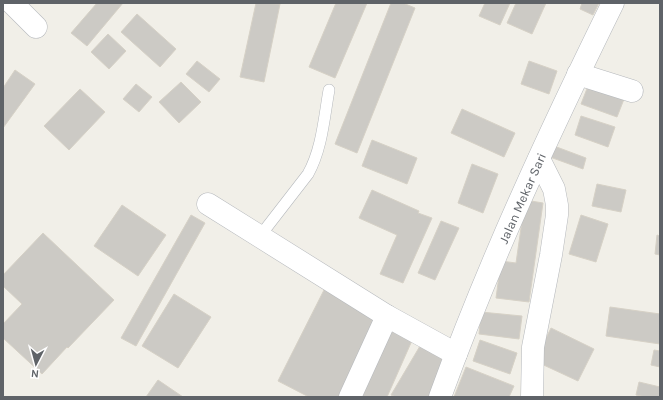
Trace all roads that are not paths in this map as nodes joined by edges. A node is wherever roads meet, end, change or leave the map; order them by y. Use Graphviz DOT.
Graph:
graph roads {
  1 [pos="12,3"];
  2 [pos="613,3"];
  3 [pos="36,27"];
  4 [pos="578,74"];
  5 [pos="329,90"];
  6 [pos="632,91"];
  7 [pos="539,159"];
  8 [pos="208,204"];
  9 [pos="260,236"];
  10 [pos="387,316"];
  11 [pos="456,354"];
  12 [pos="350,397"];
  13 [pos="440,397"];
  14 [pos="532,397"];
  1 -- 3 [label="street"];
  2 -- 4 [label="street, Jalan Mekar Sari"];
  4 -- 6 [label="street"];
  4 -- 7 [label="street, Jalan Mekar Sari"];
  5 -- 9 [label="lane"];
  7 -- 11 [label="street, Jalan Mekar Sari"];
  7 -- 14 [label="street"];
  8 -- 9 [label="street"];
  9 -- 10 [label="street"];
  10 -- 11 [label="street"];
  10 -- 12 [label="street"];
  11 -- 13 [label="street, Jalan Mekar Sari"];
}
